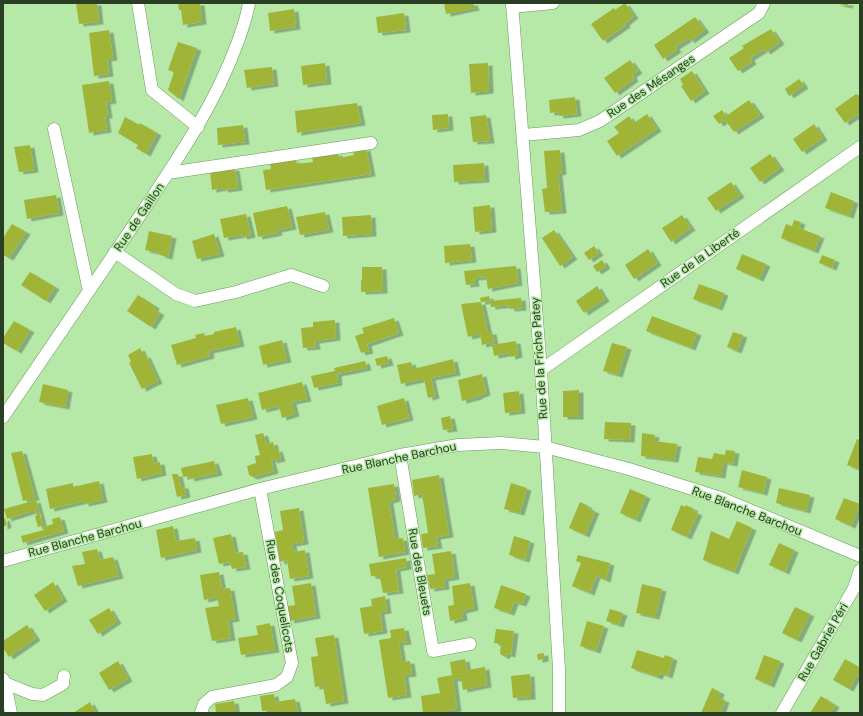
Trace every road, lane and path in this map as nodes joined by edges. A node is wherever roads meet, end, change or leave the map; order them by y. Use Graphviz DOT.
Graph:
graph roads {
  1 [pos="138,3"];
  2 [pos="248,3"];
  3 [pos="553,3"];
  4 [pos="764,3"];
  5 [pos="512,5"];
  6 [pos="198,127"];
  7 [pos="54,129"];
  8 [pos="523,135"];
  9 [pos="371,143"];
  10 [pos="860,147"];
  11 [pos="168,173"];
  12 [pos="115,252"];
  13 [pos="323,286"];
  14 [pos="89,291"];
  15 [pos="541,370"];
  16 [pos="3,417"];
  17 [pos="546,446"];
  18 [pos="400,455"];
  19 [pos="260,489"];
  20 [pos="860,556"];
  21 [pos="3,561"];
  22 [pos="860,570"];
  23 [pos="470,644"];
  24 [pos="64,676"];
  25 [pos="4,681"];
  26 [pos="11,713"];
  27 [pos="201,713"];
  28 [pos="559,713"];
  29 [pos="782,713"];
  1 -- 6 [label="street"];
  2 -- 6 [label="street, Rue de Gaillon"];
  3 -- 5 [label="street"];
  4 -- 8 [label="street, Rue des Mésanges"];
  5 -- 8 [label="street, Rue de la Friche Patey"];
  6 -- 11 [label="street, Rue de Gaillon"];
  7 -- 14 [label="street"];
  8 -- 15 [label="street, Rue de la Friche Patey"];
  9 -- 11 [label="street"];
  10 -- 15 [label="street, Rue de la Liberté"];
  11 -- 12 [label="street, Rue de Gaillon"];
  12 -- 13 [label="street"];
  12 -- 14 [label="street, Rue de Gaillon"];
  14 -- 16 [label="street, Rue de Gaillon"];
  15 -- 17 [label="street, Rue de la Friche Patey"];
  17 -- 18 [label="street, Rue Blanche Barchou"];
  17 -- 20 [label="street, Rue Blanche Barchou"];
  17 -- 28 [label="street, Rue de la Friche Patey"];
  18 -- 19 [label="street, Rue Blanche Barchou"];
  18 -- 23 [label="street, Rue des Bleuets"];
  19 -- 21 [label="street, Rue Blanche Barchou"];
  19 -- 27 [label="street, Rue des Coquelicots"];
  22 -- 29 [label="street, Rue Gabriel Péri"];
  24 -- 25 [label="street"];
  25 -- 26 [label="street"];
}
